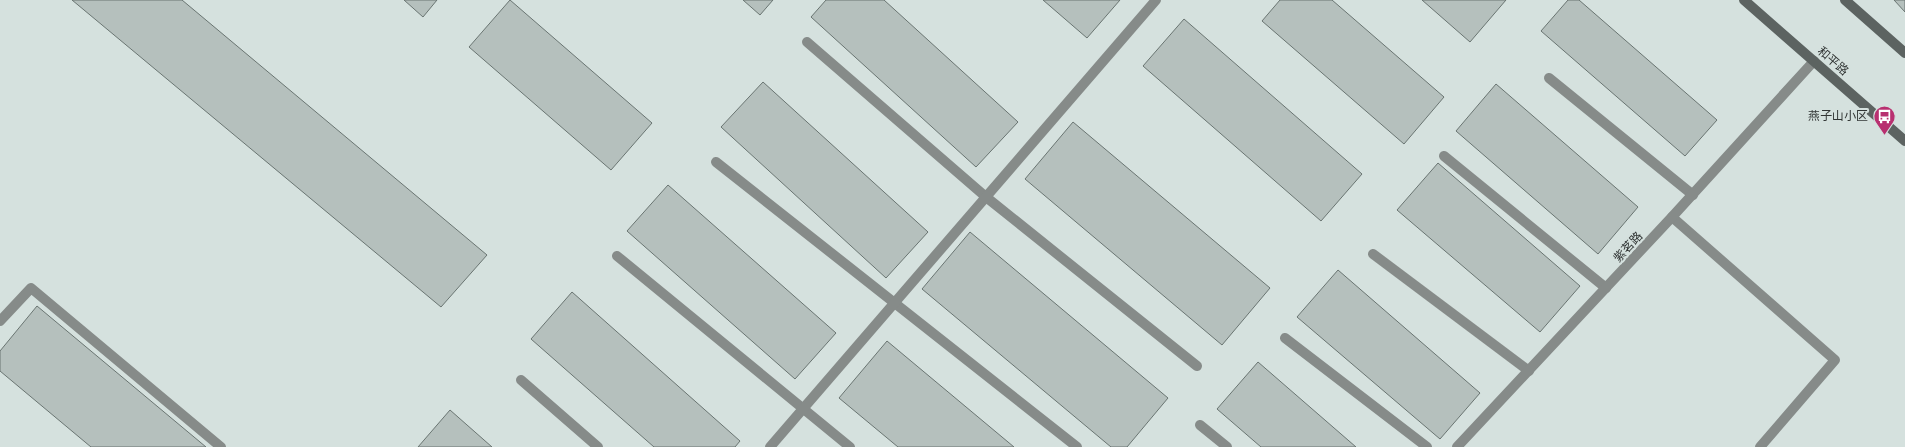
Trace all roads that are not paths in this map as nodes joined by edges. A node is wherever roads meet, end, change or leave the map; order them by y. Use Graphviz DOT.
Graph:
graph roads {
  1 [pos="1156,0"];
  2 [pos="1744,0"];
  3 [pos="1845,0"];
  4 [pos="807,42"];
  5 [pos="1905,53"];
  6 [pos="1814,61"];
  7 [pos="1549,78"];
  8 [pos="1905,141"];
  9 [pos="1444,156"];
  10 [pos="716,162"];
  11 [pos="1693,195"];
  12 [pos="986,197"];
  13 [pos="1672,217"];
  14 [pos="1373,254"];
  15 [pos="617,256"];
  16 [pos="1606,288"];
  17 [pos="894,303"];
  18 [pos="0,322"];
  19 [pos="1285,338"];
  20 [pos="1197,366"];
  21 [pos="1529,371"];
  22 [pos="521,380"];
  23 [pos="803,408"];
  24 [pos="1200,425"];
  25 [pos="221,447"];
  26 [pos="598,447"];
  27 [pos="770,447"];
  28 [pos="850,447"];
  29 [pos="1077,447"];
  30 [pos="1226,447"];
  31 [pos="1427,447"];
  32 [pos="1458,447"];
  33 [pos="1760,447"];
  1 -- 12 [label="street"];
  2 -- 6 [label="main road, 和平路"];
  3 -- 5 [label="main road"];
  4 -- 12 [label="street"];
  6 -- 8 [label="main road, 和平路"];
  6 -- 11 [label="street, 紫茗路"];
  7 -- 11 [label="street"];
  9 -- 16 [label="street"];
  10 -- 17 [label="street"];
  11 -- 13 [label="street, 紫茗路"];
  12 -- 17 [label="street"];
  12 -- 20 [label="street"];
  13 -- 16 [label="street, 紫茗路"];
  13 -- 33 [label="street"];
  14 -- 21 [label="street"];
  15 -- 23 [label="street"];
  16 -- 21 [label="street, 紫茗路"];
  17 -- 23 [label="street"];
  17 -- 29 [label="street"];
  18 -- 25 [label="street"];
  19 -- 31 [label="street"];
  21 -- 32 [label="street, 紫茗路"];
  22 -- 26 [label="street"];
  23 -- 27 [label="street"];
  23 -- 28 [label="street"];
  24 -- 30 [label="street"];
}
